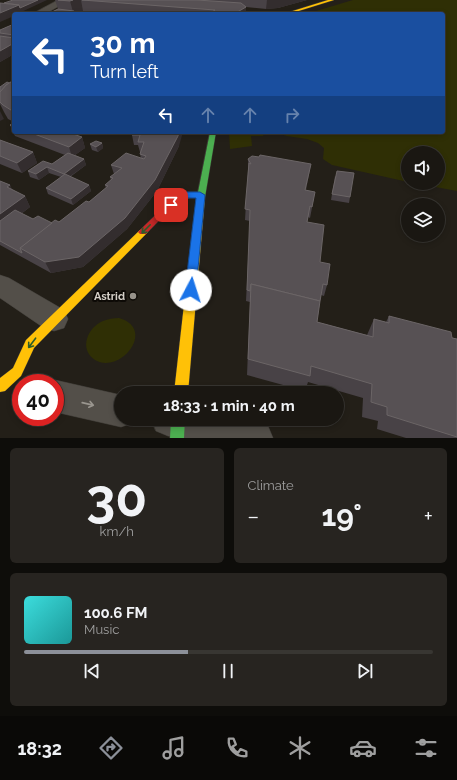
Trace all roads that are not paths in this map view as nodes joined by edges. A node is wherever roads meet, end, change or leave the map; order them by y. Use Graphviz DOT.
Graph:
graph roads {
  1 [pos="64,0"];
  2 [pos="332,0"];
  3 [pos="210,10"];
  4 [pos="41,12"];
  5 [pos="236,12"];
  6 [pos="292,12"];
  7 [pos="213,134"];
  8 [pos="200,195"];
  9 [pos="0,285"];
  10 [pos="54,319"];
  11 [pos="18,374"];
  12 [pos="179,386"];
  13 [pos="64,398"];
  14 [pos="114,409"];
  15 [pos="213,426"];
  16 [pos="256,438"];
  1 -- 4 [label="street"];
  2 -- 6 [label="street"];
  3 -- 5 [label="street"];
  7 -- 8 [label="street"];
  8 -- 10 [label="street, one-way"];
  8 -- 12 [label="street"];
  9 -- 10 [label="street"];
  10 -- 11 [label="street, one-way"];
  13 -- 14 [label="street, one-way"];
  15 -- 16 [label="street"];
}
